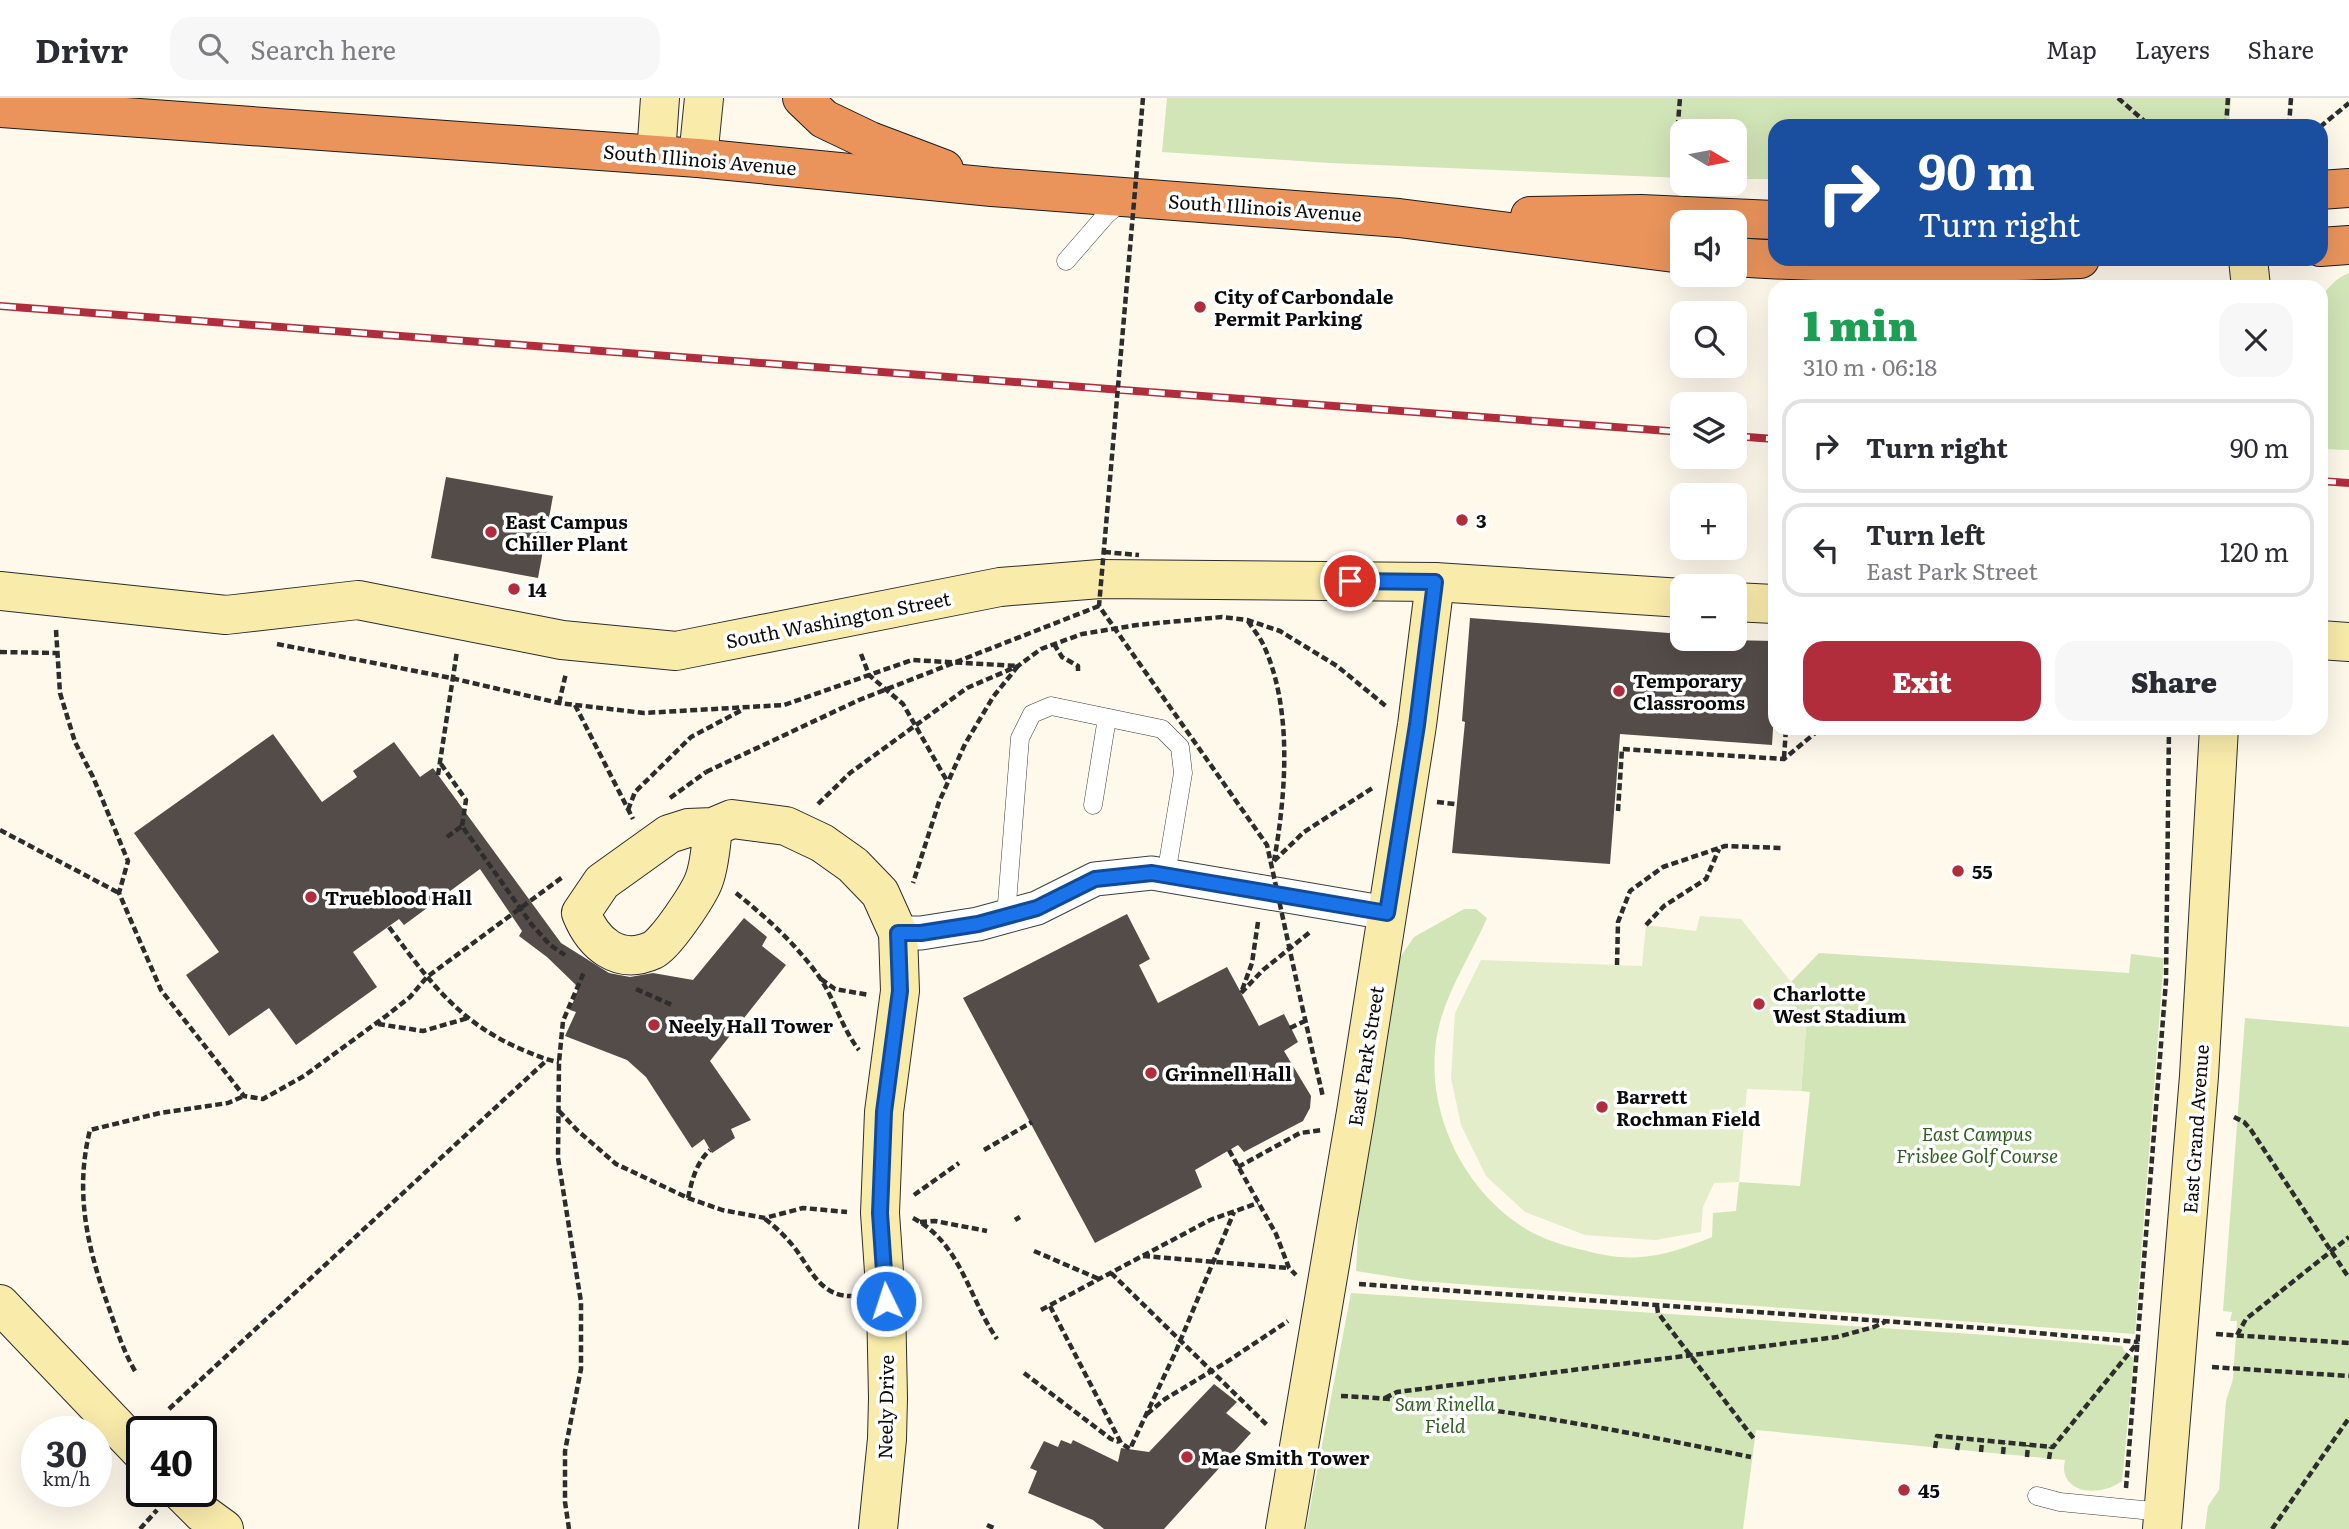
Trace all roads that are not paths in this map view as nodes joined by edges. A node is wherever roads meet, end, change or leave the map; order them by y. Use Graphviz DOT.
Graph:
graph roads {
  1 [pos="660,98"];
  2 [pos="704,98"];
  3 [pos="802,98"];
  4 [pos="0,108"];
  5 [pos="656,155"];
  6 [pos="698,158"];
  7 [pos="992,187"];
  8 [pos="2349,188"];
  9 [pos="2328,189"];
  10 [pos="1128,197"];
  11 [pos="1399,218"];
  12 [pos="1768,220"];
  13 [pos="2349,245"];
  14 [pos="2328,246"];
  15 [pos="1670,252"];
  16 [pos="1747,258"];
  17 [pos="1768,260"];
  18 [pos="1066,261"];
  19 [pos="1435,582"];
  20 [pos="0,591"];
  21 [pos="1670,597"];
  22 [pos="1747,602"];
  23 [pos="1768,604"];
  24 [pos="2328,641"];
  25 [pos="2349,642"];
  26 [pos="1107,718"];
  27 [pos="2219,735"];
  28 [pos="1093,805"];
  29 [pos="713,827"];
  30 [pos="1166,875"];
  31 [pos="1371,910"];
  32 [pos="1006,916"];
  33 [pos="898,933"];
  34 [pos="0,1304"];
  35 [pos="126,1436"];
  36 [pos="2037,1496"];
  37 [pos="196,1507"];
  38 [pos="2163,1520"];
  39 [pos="224,1529"];
  40 [pos="878,1529"];
  41 [pos="1285,1529"];
  1 -- 5 [label="street"];
  2 -- 6 [label="street"];
  3 -- 7 [label="highway"];
  4 -- 5 [label="highway, South Illinois Avenue"];
  5 -- 6 [label="highway, South Illinois Avenue"];
  6 -- 7 [label="highway, South Illinois Avenue"];
  7 -- 10 [label="highway, South Illinois Avenue"];
  8 -- 9 [label="highway"];
  10 -- 11 [label="highway, South Illinois Avenue"];
  10 -- 18 [label="lane"];
  11 -- 12 [label="highway, South Illinois Avenue"];
  11 -- 15 [label="highway, South Illinois Avenue"];
  13 -- 14 [label="highway"];
  16 -- 17 [label="highway"];
  19 -- 20 [label="street, South Washington Street"];
  19 -- 21 [label="street, South Washington Street"];
  19 -- 31 [label="street, East Park Street"];
  22 -- 23 [label="street"];
  24 -- 25 [label="street"];
  26 -- 28 [label="lane"];
  26 -- 30 [label="lane"];
  26 -- 32 [label="lane"];
  27 -- 38 [label="street, East Grand Avenue"];
  29 -- 33 [label="street, Neely Drive"];
  30 -- 31 [label="street"];
  30 -- 32 [label="street"];
  31 -- 41 [label="street, East Park Street"];
  32 -- 33 [label="street"];
  33 -- 40 [label="street, Neely Drive"];
  34 -- 35 [label="street"];
  36 -- 38 [label="lane"];
  37 -- 39 [label="street"];
}
